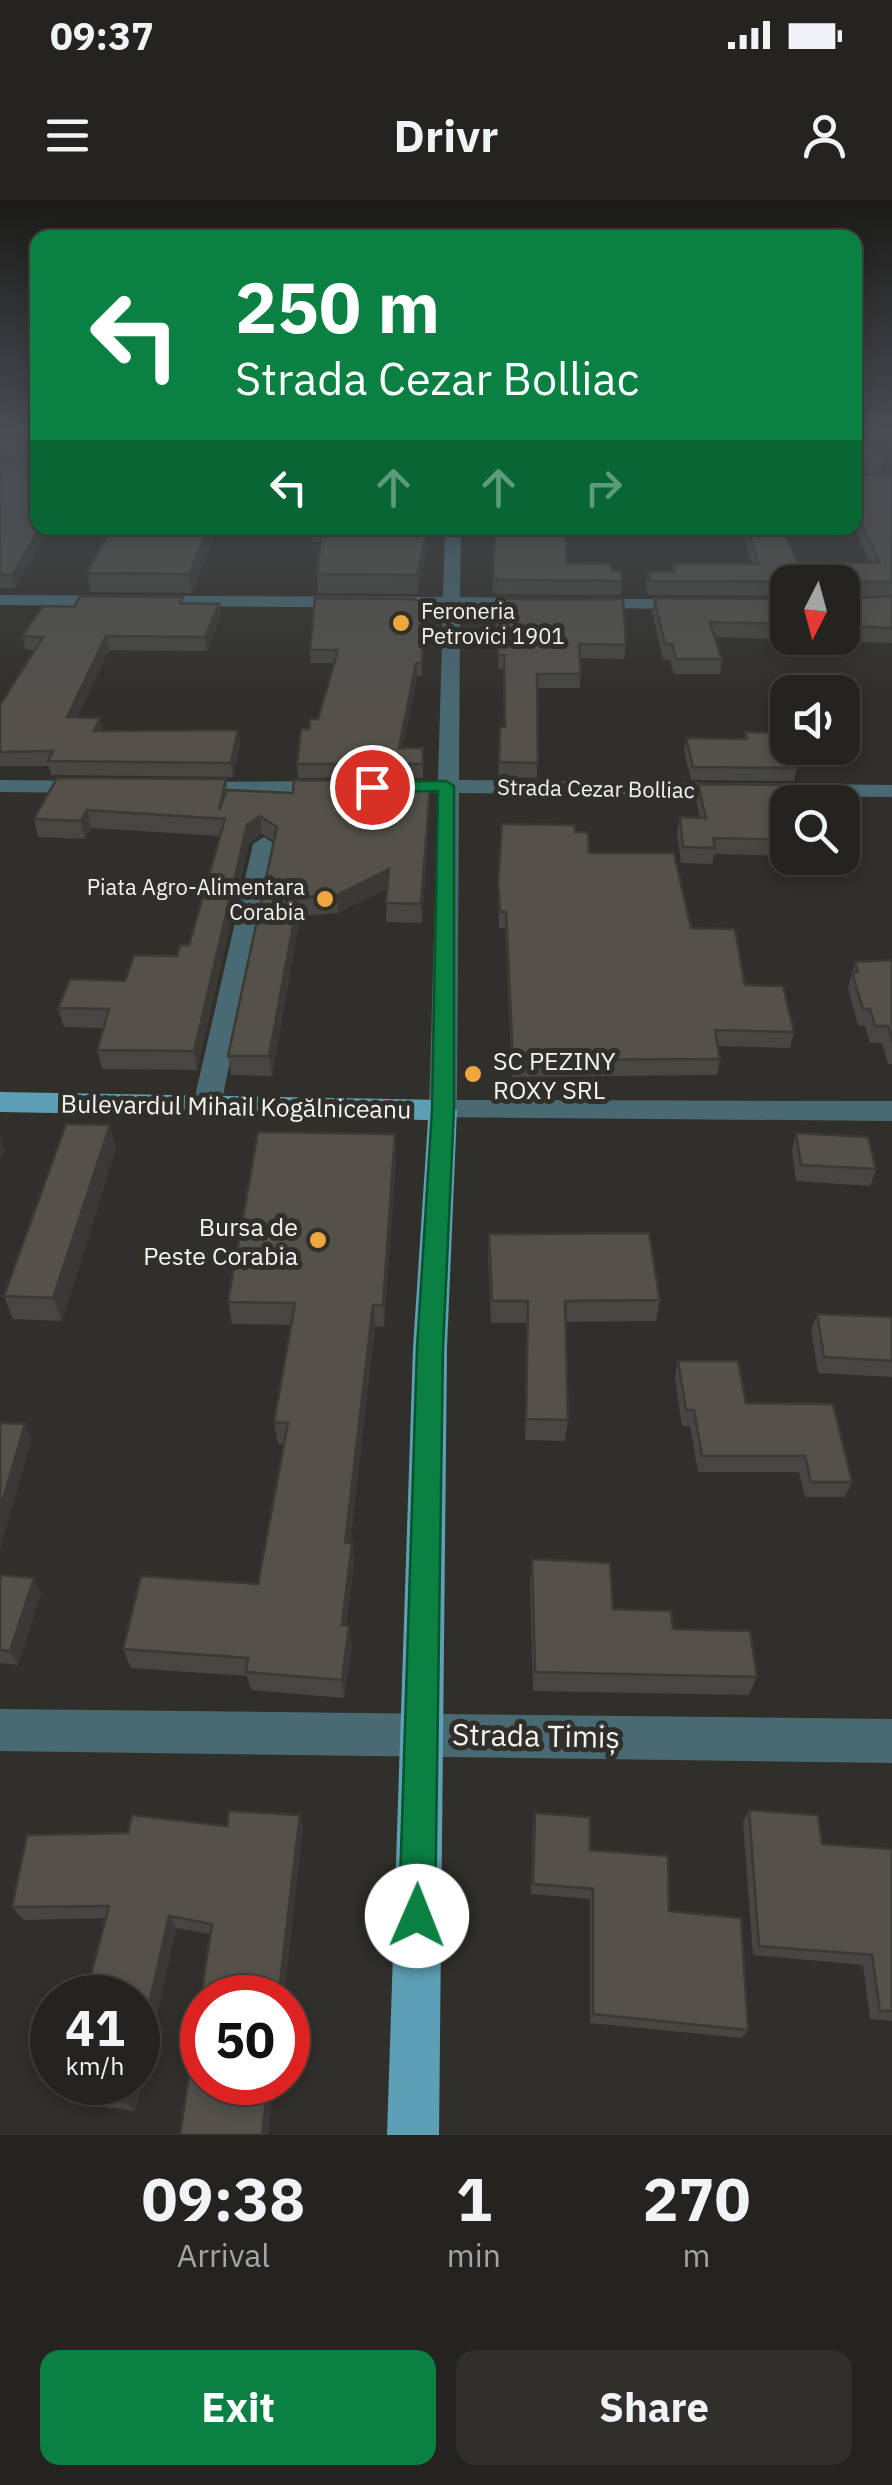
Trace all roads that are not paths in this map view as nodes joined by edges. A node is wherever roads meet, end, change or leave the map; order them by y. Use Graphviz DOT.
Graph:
graph roads {
  1 [pos="453,535"];
  2 [pos="0,600"];
  3 [pos="452,602"];
  4 [pos="550,603"];
  5 [pos="570,603"];
  6 [pos="708,604"];
  7 [pos="0,786"];
  8 [pos="408,786"];
  9 [pos="446,786"];
  10 [pos="112,787"];
  11 [pos="353,787"];
  12 [pos="167,788"];
  13 [pos="892,791"];
  14 [pos="264,844"];
  15 [pos="0,1102"];
  16 [pos="208,1105"];
  17 [pos="443,1110"];
  18 [pos="892,1111"];
  19 [pos="0,1730"];
  20 [pos="420,1734"];
  21 [pos="892,1742"];
  22 [pos="413,2135"];
  1 -- 3 [label="street"];
  2 -- 3 [label="street"];
  3 -- 4 [label="street"];
  3 -- 9 [label="street"];
  5 -- 6 [label="street"];
  7 -- 10 [label="street"];
  8 -- 9 [label="street, Strada Cezar Bolliac"];
  9 -- 13 [label="street, Strada Cezar Bolliac"];
  9 -- 17 [label="street"];
  11 -- 12 [label="street"];
  14 -- 16 [label="street"];
  15 -- 16 [label="main road, Bulevardul Mihail Kogălniceanu"];
  16 -- 17 [label="main road, Bulevardul Mihail Kogălniceanu"];
  17 -- 18 [label="street, Bulevardul Mihail Kogălniceanu"];
  17 -- 20 [label="main road"];
  19 -- 20 [label="street, Strada Timiș"];
  20 -- 21 [label="street, Strada Timiș"];
  20 -- 22 [label="main road"];
}
